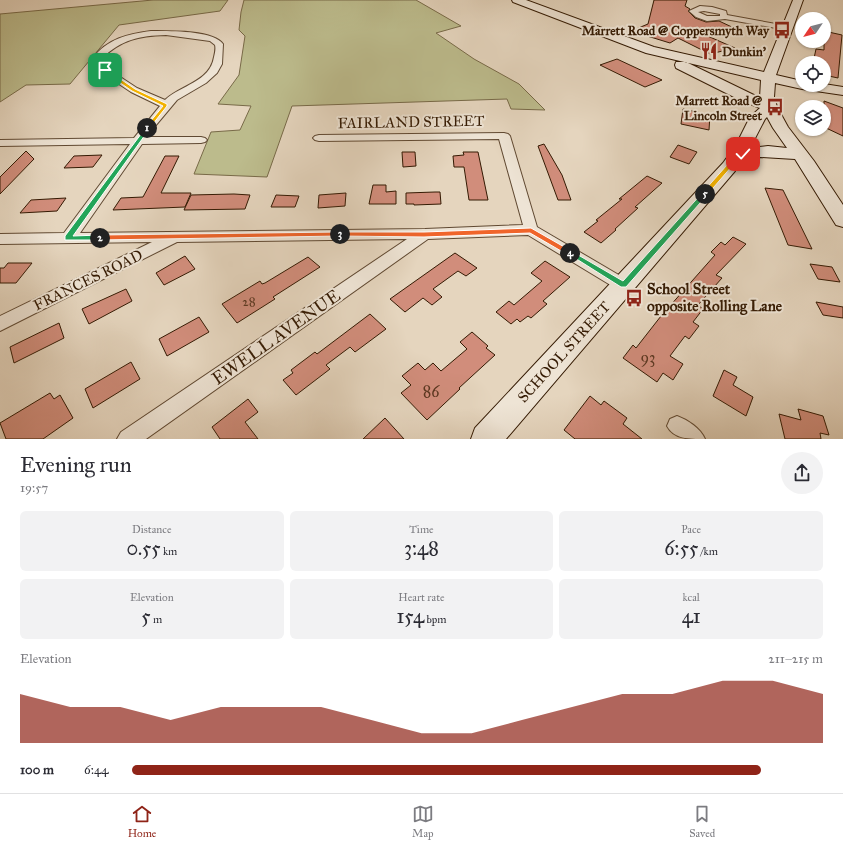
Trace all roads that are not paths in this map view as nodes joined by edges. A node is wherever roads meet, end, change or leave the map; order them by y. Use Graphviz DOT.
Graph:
graph roads {
  1 [pos="517,0"];
  2 [pos="798,0"];
  3 [pos="724,17"];
  4 [pos="787,28"];
  5 [pos="650,50"];
  6 [pos="768,78"];
  7 [pos="795,83"];
  8 [pos="831,89"];
  9 [pos="843,91"];
  10 [pos="166,105"];
  11 [pos="770,107"];
  12 [pos="319,138"];
  13 [pos="201,140"];
  14 [pos="138,141"];
  15 [pos="0,143"];
  16 [pos="796,148"];
  17 [pos="741,151"];
  18 [pos="843,220"];
  19 [pos="531,230"];
  20 [pos="424,234"];
  21 [pos="175,237"];
  22 [pos="68,238"];
  23 [pos="0,239"];
  24 [pos="623,285"];
  25 [pos="0,324"];
  26 [pos="677,426"];
  27 [pos="128,439"];
  28 [pos="486,439"];
  29 [pos="694,439"];
  1 -- 5 [label="street"];
  2 -- 4 [label="street"];
  3 -- 4 [label="street"];
  4 -- 6 [label="street"];
  5 -- 6 [label="street"];
  5 -- 11 [label="street"];
  6 -- 7 [label="street"];
  6 -- 11 [label="street"];
  8 -- 9 [label="street"];
  10 -- 10 [label="street"];
  10 -- 14 [label="street"];
  11 -- 16 [label="street"];
  11 -- 17 [label="street, SCHOOL STREET"];
  12 -- 19 [label="street, FAIRLAND STREET"];
  13 -- 14 [label="street"];
  14 -- 15 [label="street"];
  14 -- 22 [label="street"];
  16 -- 17 [label="street, SCHOOL STREET"];
  16 -- 18 [label="street"];
  17 -- 24 [label="street, SCHOOL STREET"];
  19 -- 20 [label="street"];
  19 -- 24 [label="street"];
  20 -- 21 [label="street"];
  20 -- 27 [label="street, EWELL AVENUE"];
  21 -- 22 [label="street"];
  21 -- 25 [label="street, FRANCES ROAD"];
  22 -- 23 [label="street"];
  24 -- 28 [label="street, SCHOOL STREET"];
  26 -- 29 [label="street"];
}
